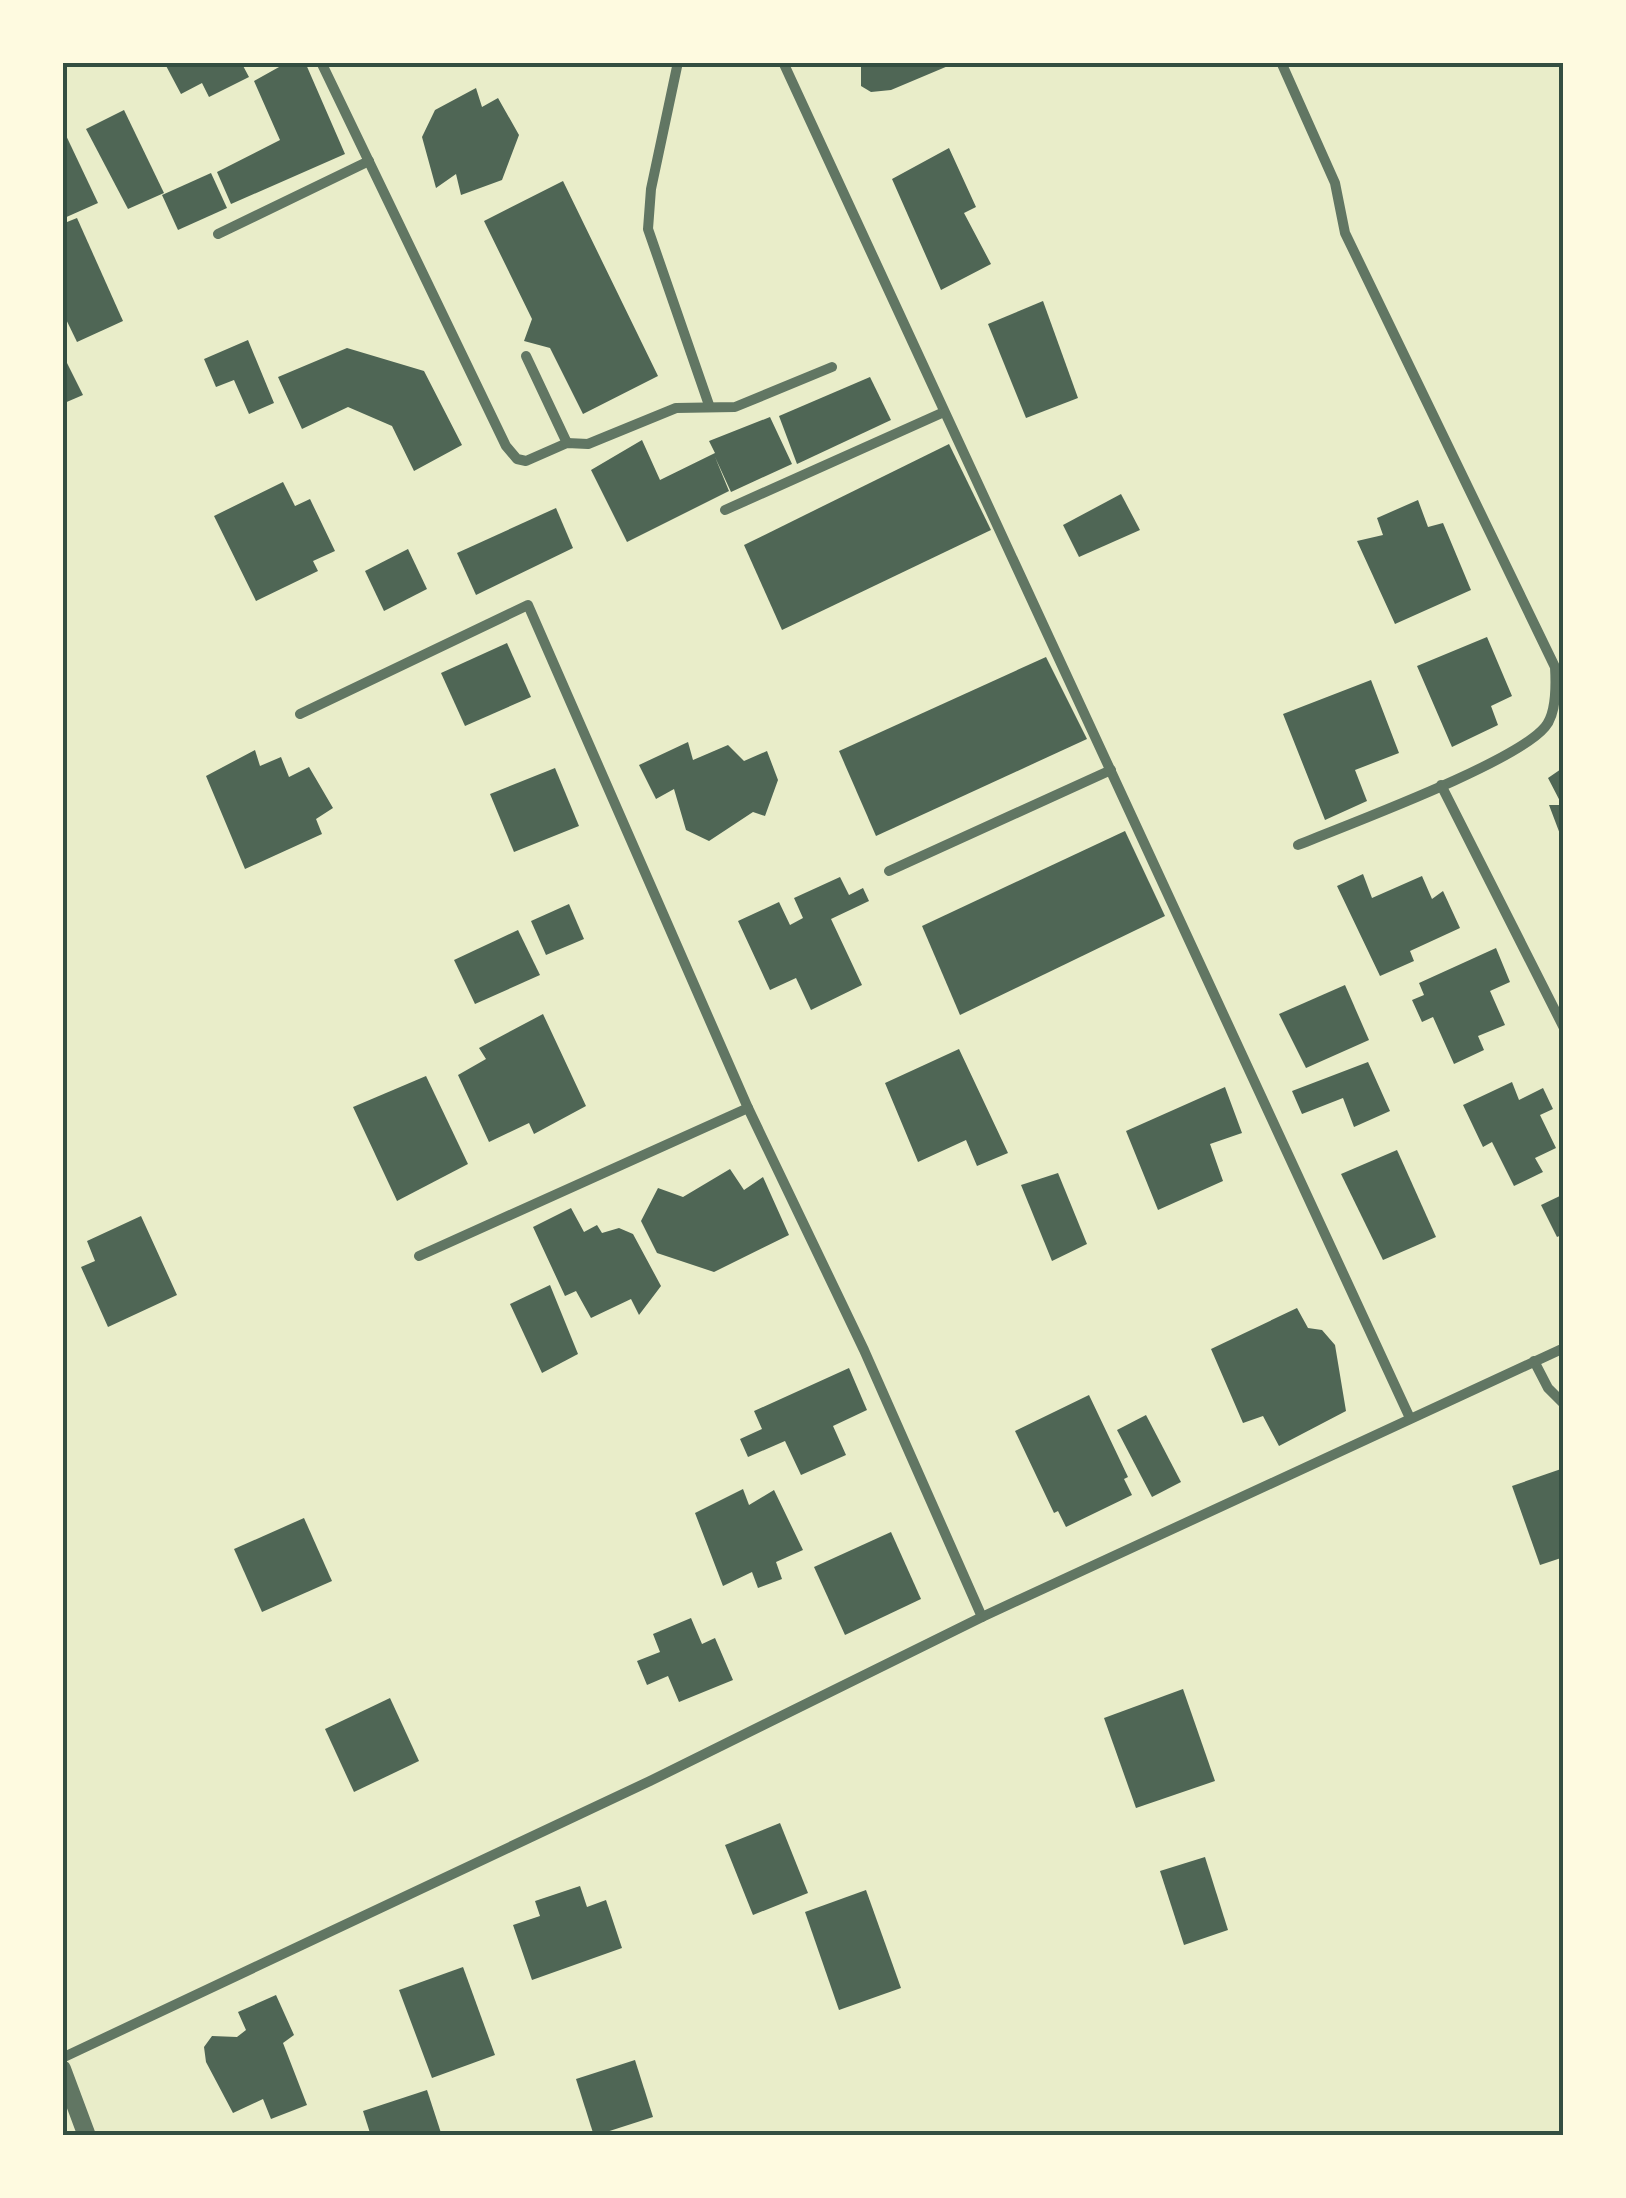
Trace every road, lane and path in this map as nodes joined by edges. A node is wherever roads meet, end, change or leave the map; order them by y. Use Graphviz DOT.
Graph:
graph roads {
  1 [pos="321,62"];
  2 [pos="678,62"];
  3 [pos="784,62"];
  4 [pos="1281,62"];
  5 [pos="368,161"];
  6 [pos="218,234"];
  7 [pos="526,356"];
  8 [pos="832,367"];
  9 [pos="710,405"];
  10 [pos="944,412"];
  11 [pos="566,443"];
  12 [pos="725,510"];
  13 [pos="300,714"];
  14 [pos="1111,770"];
  15 [pos="1441,785"];
  16 [pos="1298,845"];
  17 [pos="889,871"];
  18 [pos="1564,1028"];
  19 [pos="748,1108"];
  20 [pos="419,1256"];
  21 [pos="1564,1348"];
  22 [pos="1534,1360"];
  23 [pos="1564,1404"];
  24 [pos="1409,1416"];
  25 [pos="982,1617"];
  26 [pos="62,2058"];
  27 [pos="62,2070"];
  28 [pos="87,2136"];
  1 -- 5 [label="street"];
  2 -- 9 [label="street"];
  3 -- 10 [label="street"];
  4 -- 15 [label="street"];
  5 -- 6 [label="street"];
  5 -- 11 [label="street"];
  7 -- 11 [label="street"];
  8 -- 9 [label="street"];
  9 -- 11 [label="street"];
  10 -- 12 [label="street"];
  10 -- 14 [label="street"];
  13 -- 19 [label="street"];
  14 -- 17 [label="street"];
  14 -- 24 [label="street"];
  15 -- 16 [label="street"];
  15 -- 18 [label="street"];
  19 -- 20 [label="street"];
  19 -- 25 [label="street"];
  21 -- 22 [label="street"];
  22 -- 23 [label="street"];
  22 -- 24 [label="street"];
  24 -- 25 [label="street"];
  25 -- 26 [label="street"];
  27 -- 28 [label="street"];
}
